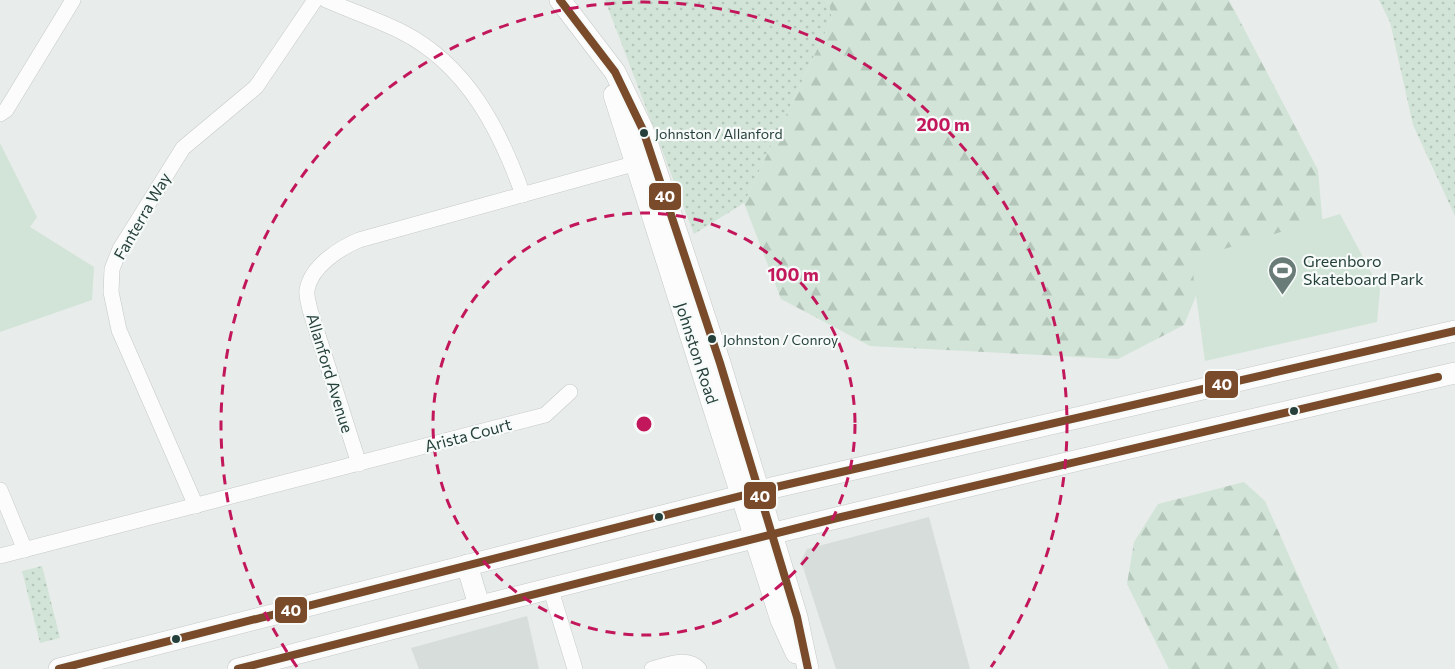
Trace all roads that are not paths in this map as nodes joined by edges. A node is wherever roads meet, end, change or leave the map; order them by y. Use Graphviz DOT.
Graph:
graph roads {
  1 [pos="73,0"];
  2 [pos="315,0"];
  3 [pos="326,0"];
  4 [pos="560,0"];
  5 [pos="0,114"];
  6 [pos="644,161"];
  7 [pos="523,195"];
  8 [pos="1455,331"];
  9 [pos="1455,374"];
  10 [pos="570,392"];
  11 [pos="359,464"];
  12 [pos="0,490"];
  13 [pos="750,494"];
  14 [pos="196,506"];
  15 [pos="762,536"];
  16 [pos="25,550"];
  17 [pos="0,556"];
  18 [pos="467,565"];
  19 [pos="550,588"];
  20 [pos="479,605"];
  21 [pos="60,669"];
  22 [pos="238,669"];
  23 [pos="575,669"];
  24 [pos="652,669"];
  25 [pos="699,669"];
  26 [pos="806,669"];
  1 -- 5 [label="street"];
  2 -- 14 [label="street, Fanterra Way"];
  3 -- 7 [label="street"];
  4 -- 6 [label="main road, Johnston Road"];
  6 -- 7 [label="street, Allanford Avenue"];
  6 -- 13 [label="main road, Johnston Road"];
  7 -- 11 [label="street, Allanford Avenue"];
  8 -- 13 [label="main road"];
  9 -- 15 [label="main road"];
  10 -- 11 [label="street, Arista Court"];
  11 -- 14 [label="street"];
  12 -- 16 [label="street"];
  13 -- 15 [label="main road, Johnston Road"];
  13 -- 18 [label="main road"];
  14 -- 16 [label="street"];
  15 -- 19 [label="main road"];
  15 -- 26 [label="main road, Johnston Road"];
  16 -- 17 [label="street"];
  18 -- 20 [label="main road"];
  18 -- 21 [label="main road"];
  19 -- 20 [label="main road"];
  19 -- 23 [label="street"];
  20 -- 22 [label="main road"];
  24 -- 25 [label="street"];
}
